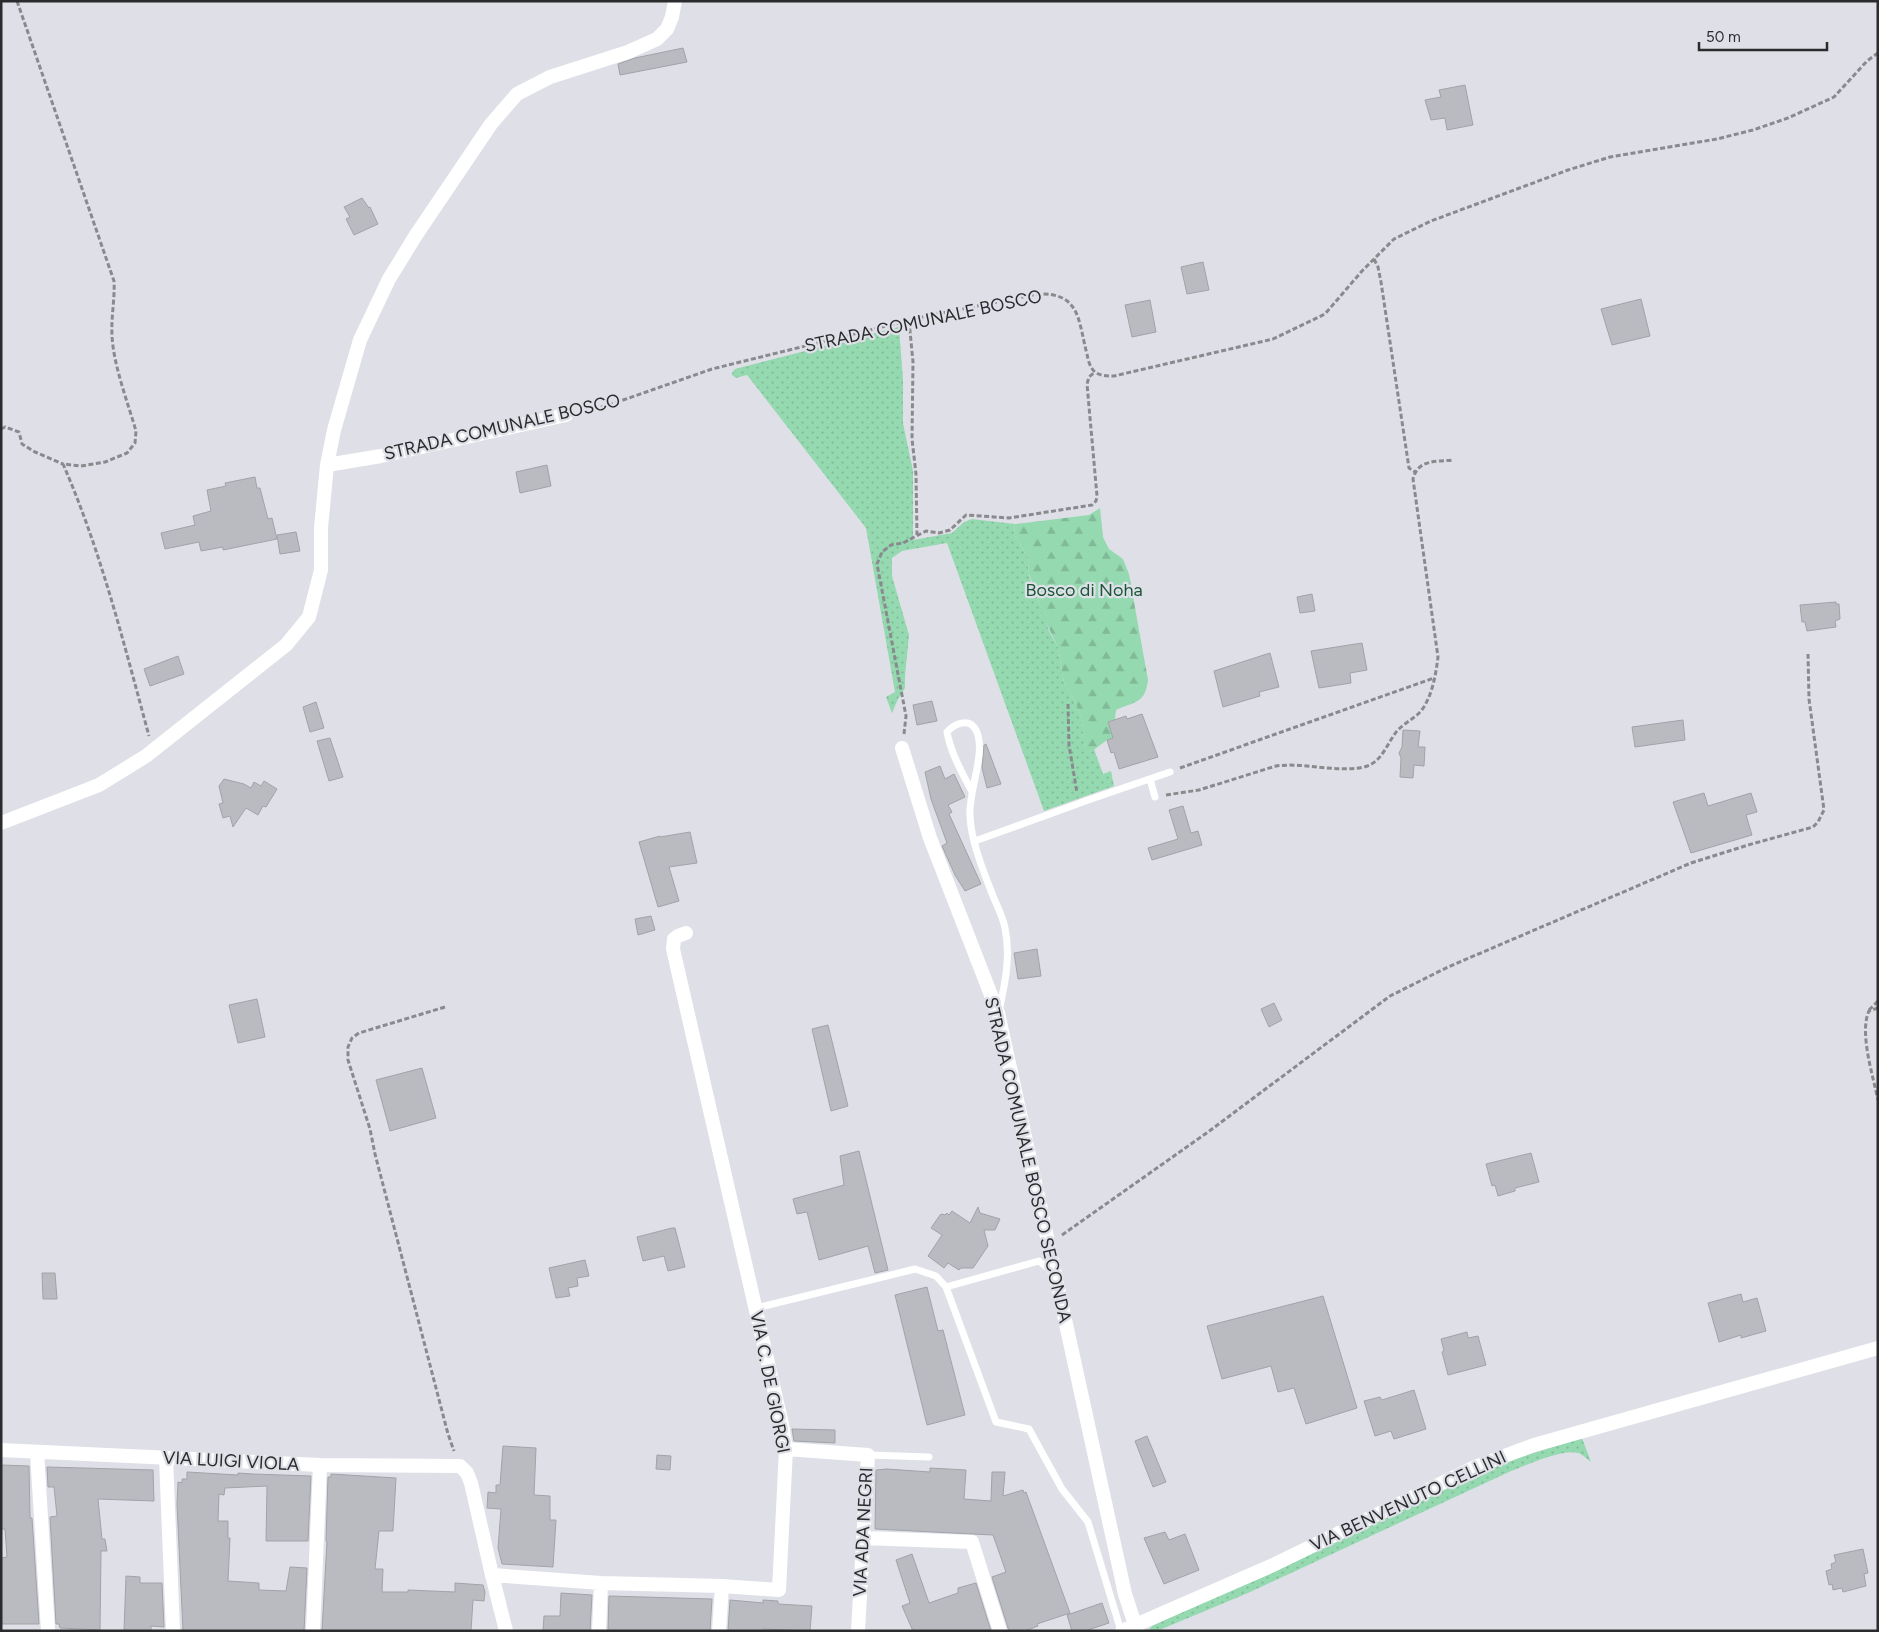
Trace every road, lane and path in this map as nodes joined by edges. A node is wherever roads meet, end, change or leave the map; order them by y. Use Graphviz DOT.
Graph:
graph roads {
  1 [pos="18,1"];
  2 [pos="675,1"];
  3 [pos="1878,53"];
  4 [pos="1374,259"];
  5 [pos="910,321"];
  6 [pos="1095,372"];
  7 [pos="566,415"];
  8 [pos="1,429"];
  9 [pos="1453,460"];
  10 [pos="63,464"];
  11 [pos="327,465"];
  12 [pos="1415,472"];
  13 [pos="917,535"];
  14 [pos="1808,654"];
  15 [pos="1434,678"];
  16 [pos="1068,704"];
  17 [pos="902,748"];
  18 [pos="153,751"];
  19 [pos="1170,772"];
  20 [pos="1150,779"];
  21 [pos="972,792"];
  22 [pos="1155,797"];
  23 [pos="1079,803"];
  24 [pos="1,823"];
  25 [pos="975,841"];
  26 [pos="686,934"];
  27 [pos="1878,1001"];
  28 [pos="445,1006"];
  29 [pos="1878,1008"];
  30 [pos="1869,1011"];
  31 [pos="998,1013"];
  32 [pos="1878,1100"];
  33 [pos="1049,1244"];
  34 [pos="1055,1274"];
  35 [pos="946,1287"];
  36 [pos="756,1308"];
  37 [pos="1878,1348"];
  38 [pos="1,1450"];
  39 [pos="786,1450"];
  40 [pos="37,1452"];
  41 [pos="868,1454"];
  42 [pos="929,1457"];
  43 [pos="166,1458"];
  44 [pos="320,1465"];
  45 [pos="460,1466"];
  46 [pos="863,1538"];
  47 [pos="492,1575"];
  48 [pos="601,1583"];
  49 [pos="722,1586"];
  50 [pos="1136,1628"];
  51 [pos="48,1631"];
  52 [pos="173,1631"];
  53 [pos="313,1631"];
  54 [pos="506,1631"];
  55 [pos="599,1631"];
  56 [pos="719,1631"];
  57 [pos="858,1631"];
  58 [pos="1000,1631"];
  59 [pos="1121,1631"];
  1 -- 10 [label="path"];
  2 -- 11 [label="street"];
  3 -- 4 [label="path"];
  4 -- 6 [label="path"];
  4 -- 12 [label="path"];
  5 -- 6 [label="path, STRADA COMUNALE BOSCO"];
  5 -- 7 [label="path, STRADA COMUNALE BOSCO"];
  5 -- 13 [label="path"];
  6 -- 13 [label="path"];
  7 -- 11 [label="street, STRADA COMUNALE BOSCO"];
  8 -- 10 [label="path"];
  9 -- 12 [label="path"];
  10 -- 18 [label="path"];
  11 -- 18 [label="street"];
  12 -- 15 [label="path"];
  13 -- 17 [label="path"];
  14 -- 33 [label="path"];
  15 -- 19 [label="path"];
  15 -- 22 [label="path"];
  16 -- 23 [label="path"];
  17 -- 31 [label="street, STRADA COMUNALE BOSCO SECONDA"];
  18 -- 24 [label="street"];
  19 -- 20 [label="lane"];
  20 -- 22 [label="lane"];
  20 -- 23 [label="lane"];
  21 -- 21 [label="lane"];
  21 -- 25 [label="lane"];
  23 -- 25 [label="lane"];
  25 -- 31 [label="lane"];
  26 -- 36 [label="street, VIA C. DE GIORGI"];
  27 -- 30 [label="path"];
  28 -- 45 [label="path"];
  29 -- 30 [label="path"];
  30 -- 32 [label="path"];
  31 -- 33 [label="street, STRADA COMUNALE BOSCO SECONDA"];
  33 -- 34 [label="street, STRADA COMUNALE BOSCO SECONDA"];
  34 -- 35 [label="lane"];
  34 -- 50 [label="street, STRADA COMUNALE BOSCO SECONDA"];
  35 -- 36 [label="lane"];
  35 -- 59 [label="lane"];
  36 -- 39 [label="street, VIA C. DE GIORGI"];
  37 -- 50 [label="street, VIA BENVENUTO CELLINI"];
  38 -- 40 [label="street, VIA LUIGI VIOLA"];
  39 -- 41 [label="street, VIA ADA NEGRI"];
  39 -- 49 [label="street, VIA C. DE GIORGI"];
  40 -- 43 [label="street, VIA LUIGI VIOLA"];
  40 -- 51 [label="street"];
  41 -- 42 [label="lane"];
  41 -- 46 [label="street, VIA ADA NEGRI"];
  43 -- 44 [label="street, VIA LUIGI VIOLA"];
  43 -- 52 [label="street"];
  44 -- 45 [label="street, VIA LUIGI VIOLA"];
  44 -- 53 [label="street"];
  45 -- 47 [label="street"];
  46 -- 57 [label="street, VIA ADA NEGRI"];
  46 -- 58 [label="street"];
  47 -- 48 [label="street, VIA C. DE GIORGI"];
  47 -- 54 [label="street"];
  48 -- 49 [label="street, VIA C. DE GIORGI"];
  48 -- 55 [label="street"];
  49 -- 56 [label="street"];
  50 -- 59 [label="street, VIA BENVENUTO CELLINI"];
}
